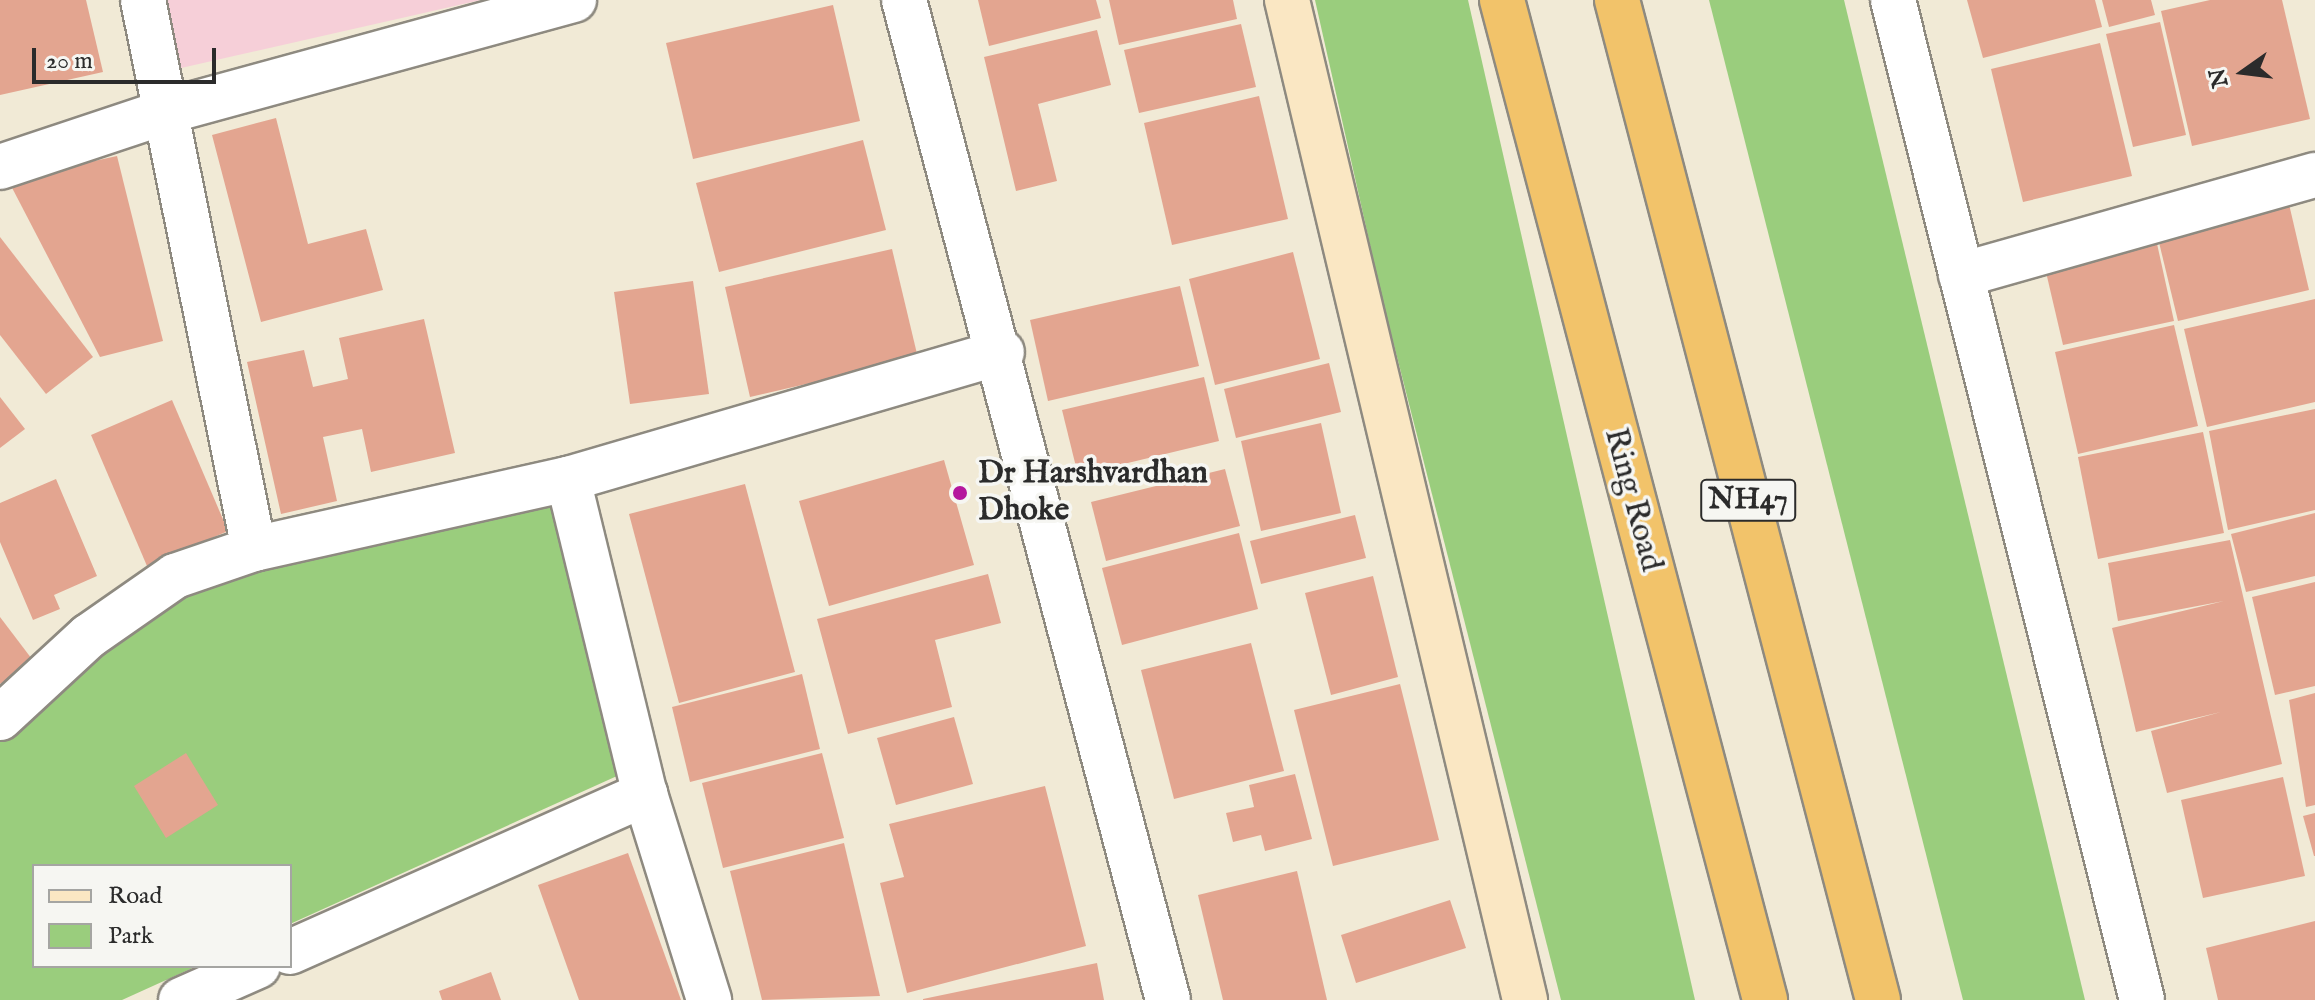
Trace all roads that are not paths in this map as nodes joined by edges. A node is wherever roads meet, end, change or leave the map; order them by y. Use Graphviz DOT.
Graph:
graph roads {
  1 [pos="143,0"];
  2 [pos="574,0"];
  3 [pos="904,0"];
  4 [pos="1287,0"];
  5 [pos="1502,0"];
  6 [pos="1617,0"];
  7 [pos="1893,0"];
  8 [pos="168,111"];
  9 [pos="0,167"];
  10 [pos="2315,175"];
  11 [pos="1961,275"];
  12 [pos="1002,352"];
  13 [pos="568,479"];
  14 [pos="254,549"];
  15 [pos="0,718"];
  16 [pos="645,794"];
  17 [pos="292,951"];
  18 [pos="253,968"];
  19 [pos="181,1000"];
  20 [pos="709,1000"];
  21 [pos="1168,1000"];
  22 [pos="1525,1000"];
  23 [pos="1765,1000"];
  24 [pos="1878,1000"];
  25 [pos="2142,1000"];
  1 -- 8 [label="street"];
  2 -- 8 [label="street"];
  3 -- 12 [label="street"];
  4 -- 22 [label="street"];
  5 -- 23 [label="highway, Ring Road"];
  6 -- 24 [label="highway, NH47"];
  7 -- 11 [label="street"];
  8 -- 9 [label="street"];
  8 -- 14 [label="street"];
  10 -- 11 [label="street"];
  11 -- 25 [label="street"];
  12 -- 13 [label="street"];
  12 -- 21 [label="street"];
  13 -- 14 [label="street"];
  13 -- 16 [label="street"];
  14 -- 15 [label="street"];
  16 -- 17 [label="street"];
  16 -- 20 [label="street"];
  18 -- 19 [label="street"];
}
